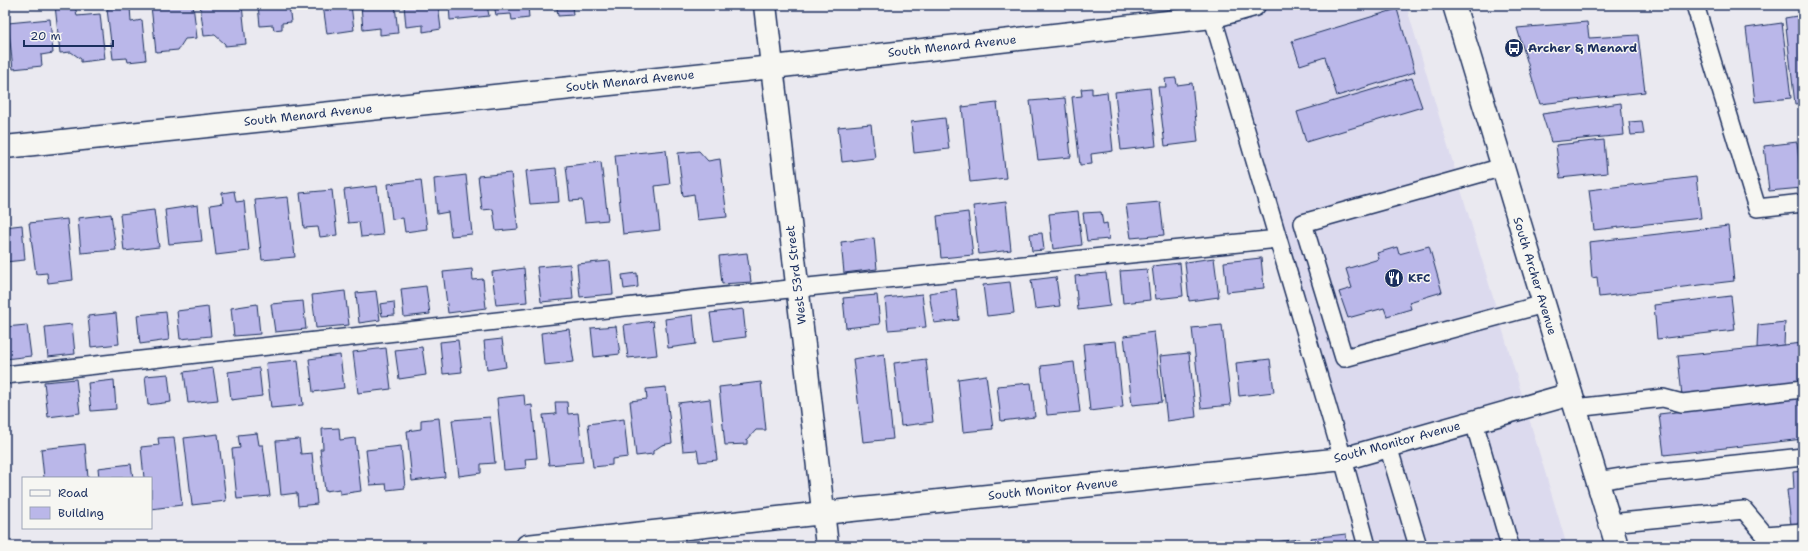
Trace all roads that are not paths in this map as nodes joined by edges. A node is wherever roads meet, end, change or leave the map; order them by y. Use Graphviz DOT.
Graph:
graph roads {
  1 [pos="765,5"];
  2 [pos="1254,5"];
  3 [pos="1454,5"];
  4 [pos="1696,5"];
  5 [pos="1210,11"];
  6 [pos="773,67"];
  7 [pos="5,147"];
  8 [pos="1503,167"];
  9 [pos="1803,203"];
  10 [pos="1278,239"];
  11 [pos="798,288"];
  12 [pos="1544,304"];
  13 [pos="5,375"];
  14 [pos="1803,389"];
  15 [pos="1573,401"];
  16 [pos="1474,422"];
  17 [pos="1388,446"];
  18 [pos="1803,456"];
  19 [pos="1343,459"];
  20 [pos="1597,481"];
  21 [pos="823,513"];
  22 [pos="1610,523"];
  23 [pos="1803,532"];
  24 [pos="527,546"];
  25 [pos="827,546"];
  26 [pos="1367,546"];
  27 [pos="1418,546"];
  28 [pos="1510,546"];
  29 [pos="1617,546"];
  1 -- 6 [label="street, West 53rd Street"];
  2 -- 5 [label="street, South Menard Avenue"];
  3 -- 8 [label="street, South Archer Avenue"];
  4 -- 9 [label="lane"];
  5 -- 6 [label="street, South Menard Avenue"];
  5 -- 10 [label="lane"];
  6 -- 7 [label="street, South Menard Avenue"];
  6 -- 11 [label="street, West 53rd Street"];
  8 -- 12 [label="street, South Archer Avenue"];
  8 -- 12 [label="lane"];
  10 -- 11 [label="lane"];
  10 -- 19 [label="lane"];
  11 -- 13 [label="lane"];
  11 -- 21 [label="street, West 53rd Street"];
  12 -- 15 [label="street, South Archer Avenue"];
  14 -- 15 [label="lane"];
  15 -- 16 [label="street, South Monitor Avenue"];
  15 -- 20 [label="street, South Archer Avenue"];
  16 -- 17 [label="street, South Monitor Avenue"];
  16 -- 28 [label="lane"];
  17 -- 19 [label="street, South Monitor Avenue"];
  17 -- 27 [label="lane"];
  18 -- 20 [label="lane"];
  19 -- 21 [label="street, South Monitor Avenue"];
  19 -- 26 [label="lane"];
  20 -- 22 [label="street, South Archer Avenue"];
  21 -- 24 [label="street, South Monitor Avenue"];
  21 -- 25 [label="street, West 53rd Street"];
  22 -- 23 [label="lane"];
  22 -- 29 [label="street, South Archer Avenue"];
}
